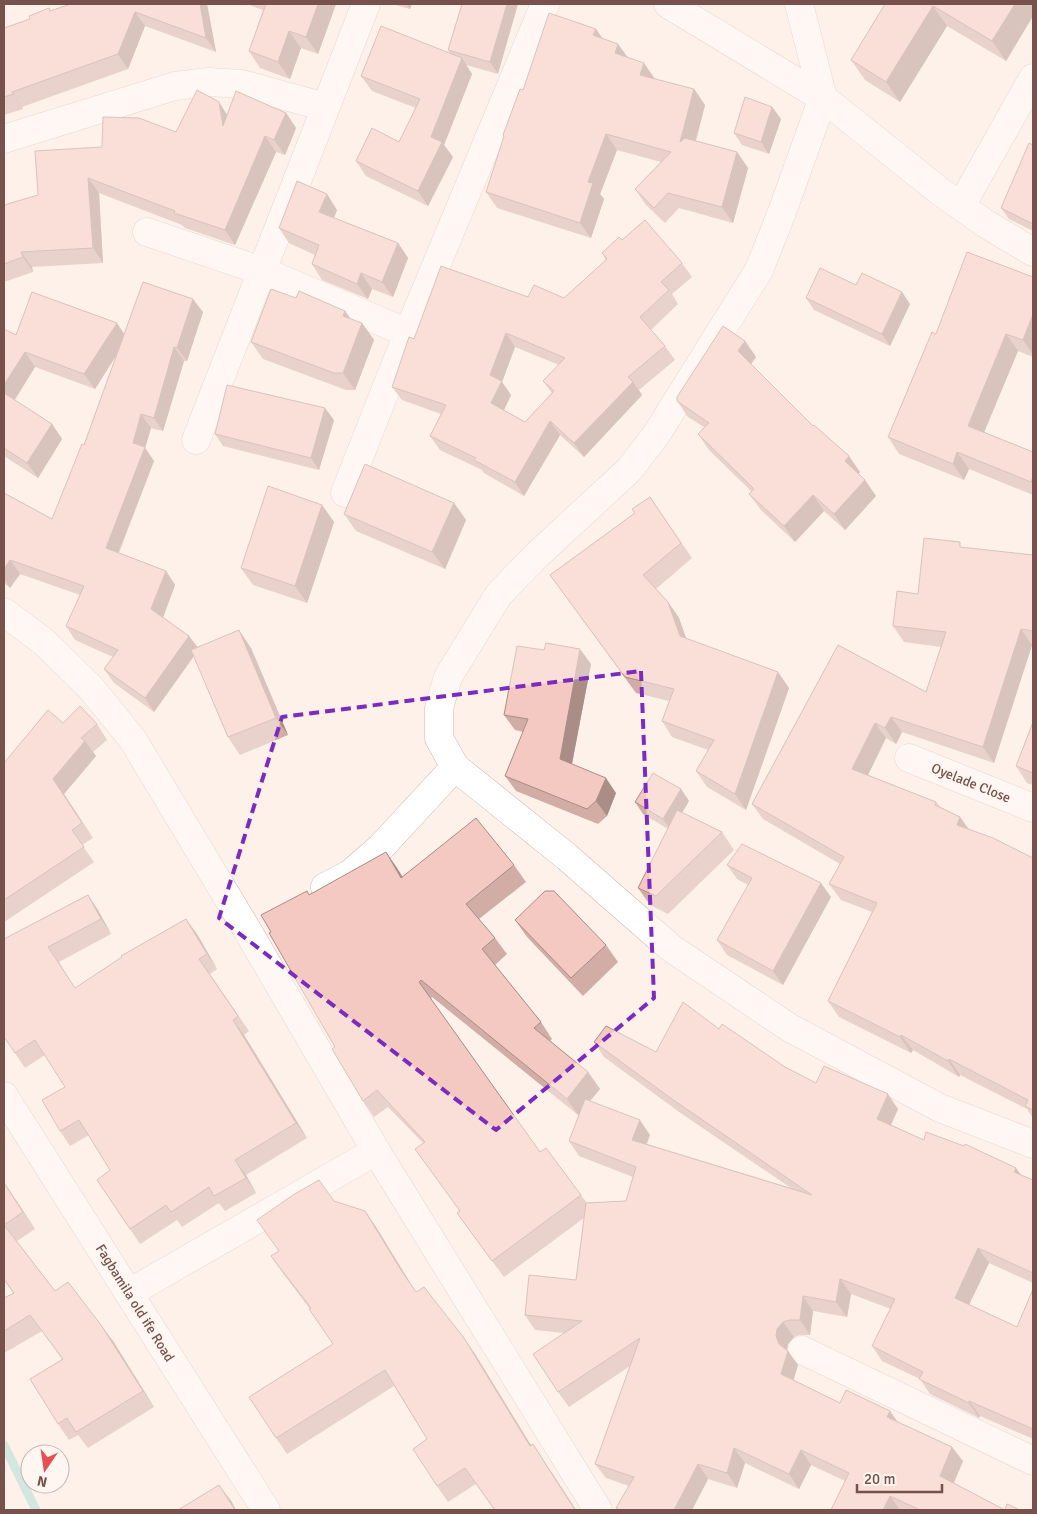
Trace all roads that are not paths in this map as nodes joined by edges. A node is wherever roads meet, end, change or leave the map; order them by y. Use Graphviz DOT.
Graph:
graph roads {
  1 [pos="366,4"];
  2 [pos="545,4"];
  3 [pos="668,4"];
  4 [pos="799,4"];
  5 [pos="1033,78"];
  6 [pos="823,98"];
  7 [pos="325,107"];
  8 [pos="4,139"];
  9 [pos="961,206"];
  10 [pos="147,232"];
  11 [pos="1033,252"];
  12 [pos="262,271"];
  13 [pos="408,334"];
  14 [pos="196,440"];
  15 [pos="345,493"];
  16 [pos="4,612"];
  17 [pos="909,758"];
  18 [pos="454,767"];
  19 [pos="1033,808"];
  20 [pos="306,896"];
  21 [pos="272,914"];
  22 [pos="246,928"];
  23 [pos="4,1096"];
  24 [pos="1033,1144"];
  25 [pos="376,1151"];
  26 [pos="128,1292"];
  27 [pos="802,1350"];
  28 [pos="1033,1461"];
  29 [pos="266,1510"];
  30 [pos="598,1510"];
  1 -- 7 [label="street"];
  2 -- 13 [label="street"];
  3 -- 6 [label="street"];
  4 -- 6 [label="street"];
  5 -- 9 [label="street"];
  6 -- 9 [label="street"];
  6 -- 18 [label="street"];
  7 -- 8 [label="street"];
  7 -- 12 [label="street"];
  9 -- 11 [label="street"];
  10 -- 12 [label="street"];
  12 -- 13 [label="street"];
  12 -- 14 [label="street"];
  13 -- 15 [label="street"];
  16 -- 22 [label="street"];
  17 -- 19 [label="street, Oyelade Close"];
  18 -- 20 [label="street"];
  18 -- 24 [label="street"];
  21 -- 22 [label="street"];
  22 -- 25 [label="street"];
  23 -- 26 [label="street, Fagbamila old ife Road"];
  25 -- 26 [label="street"];
  25 -- 30 [label="street"];
  26 -- 29 [label="street, Fagbamila old ife Road"];
  27 -- 28 [label="street"];
}
